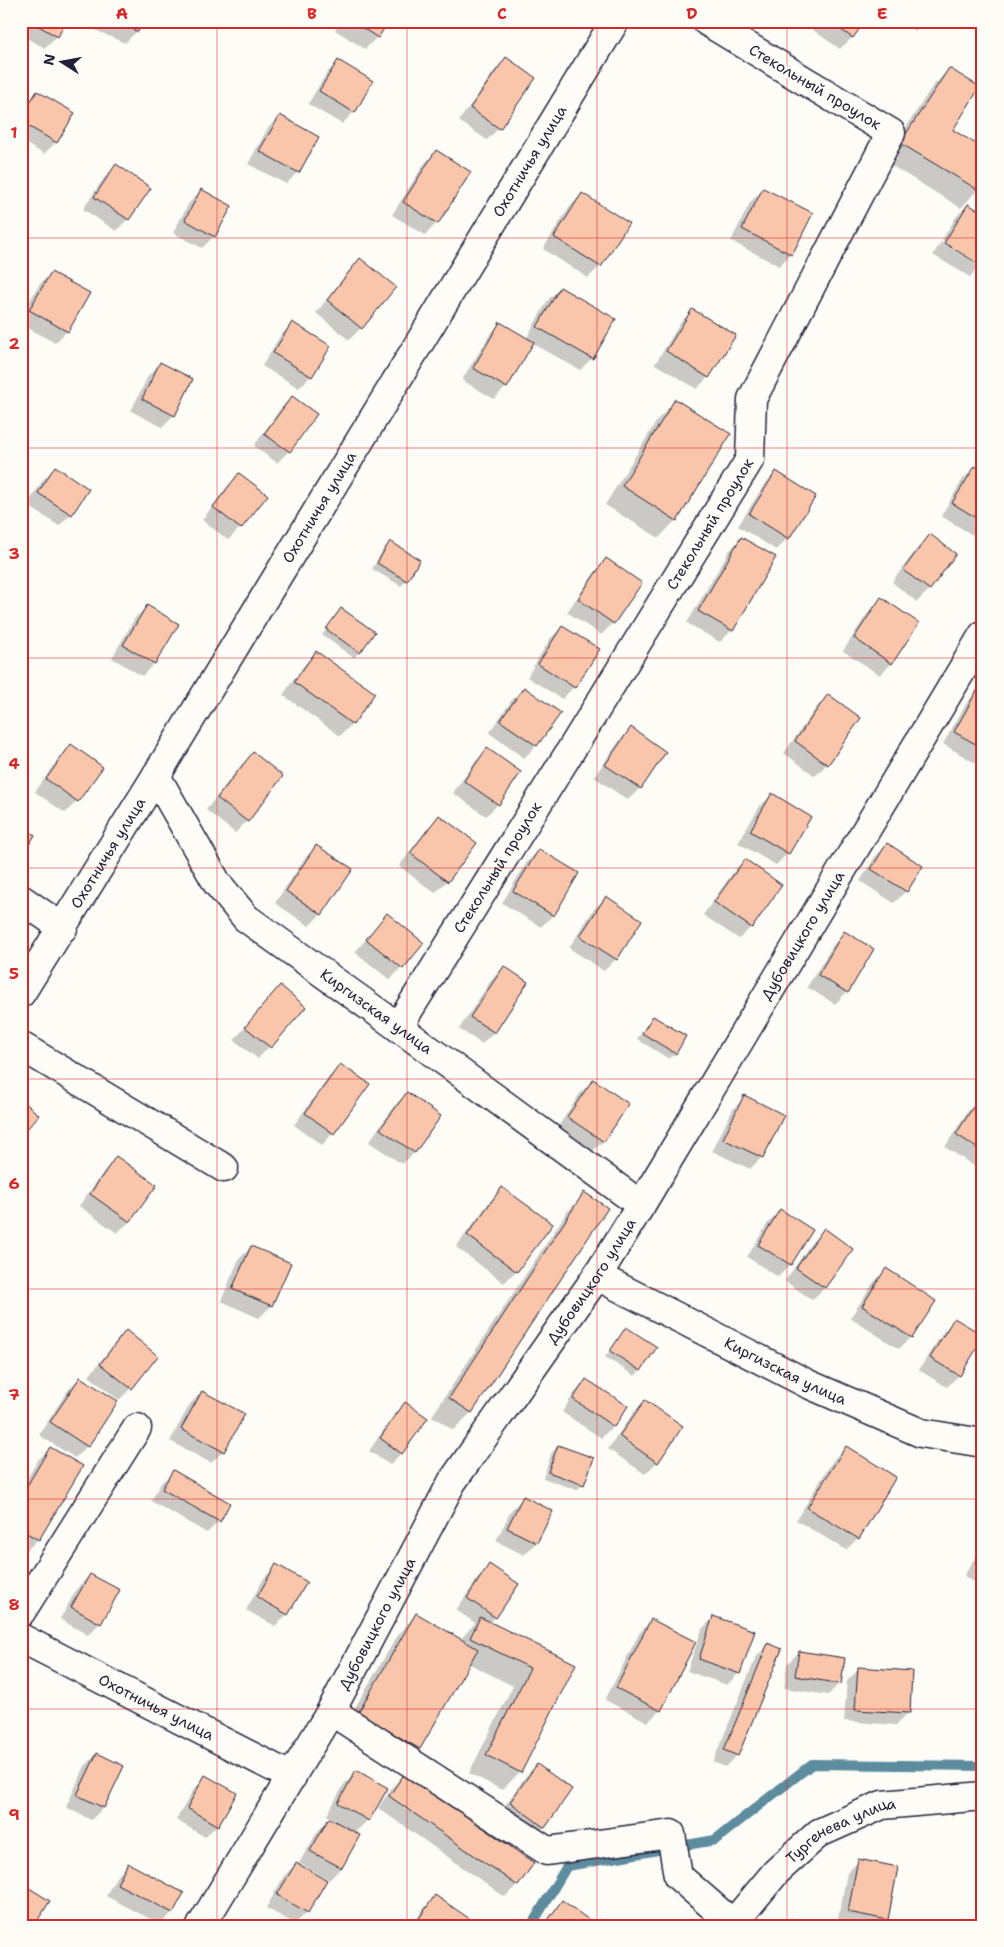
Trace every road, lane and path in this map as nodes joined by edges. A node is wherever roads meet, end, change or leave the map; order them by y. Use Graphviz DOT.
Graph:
graph roads {
  1 [pos="615,21"];
  2 [pos="706,21"];
  3 [pos="983,635"];
  4 [pos="156,776"];
  5 [pos="21,899"];
  6 [pos="63,928"];
  7 [pos="21,993"];
  8 [pos="398,1027"];
  9 [pos="21,1046"];
  10 [pos="224,1168"];
  11 [pos="641,1205"];
  12 [pos="597,1276"];
  13 [pos="136,1428"];
  14 [pos="983,1443"];
  15 [pos="21,1612"];
  16 [pos="21,1638"];
  17 [pos="330,1711"];
  18 [pos="292,1777"];
  19 [pos="983,1796"];
  20 [pos="731,1924"];
  21 [pos="201,1926"];
  1 -- 4 [label="street, Охотничья улица"];
  2 -- 8 [label="street, Стекольный проулок"];
  3 -- 11 [label="street, Дубовицкого улица"];
  4 -- 6 [label="street, Охотничья улица"];
  4 -- 8 [label="street, Киргизская улица"];
  5 -- 6 [label="street"];
  6 -- 7 [label="street, Охотничья улица"];
  8 -- 11 [label="street, Киргизская улица"];
  9 -- 10 [label="street"];
  11 -- 12 [label="street, Дубовицкого улица"];
  12 -- 14 [label="street, Киргизская улица"];
  12 -- 17 [label="street, Дубовицкого улица"];
  13 -- 15 [label="street"];
  16 -- 18 [label="street, Охотничья улица"];
  17 -- 18 [label="street, Дубовицкого улица"];
  17 -- 20 [label="street"];
  18 -- 21 [label="street, Дубовицкого улица"];
  19 -- 20 [label="street, Тургенева улица"];
}
